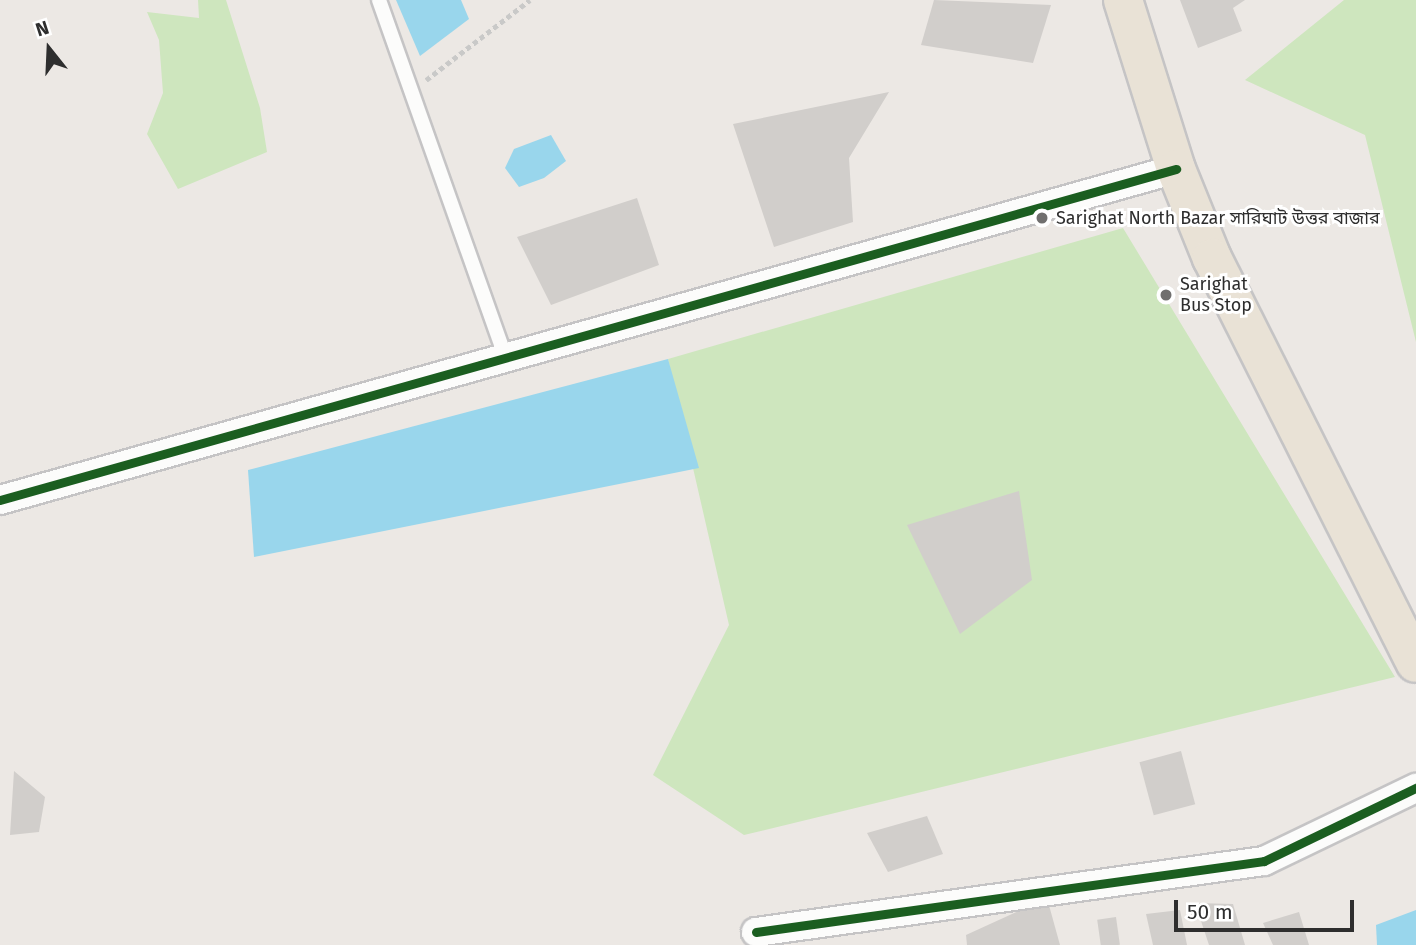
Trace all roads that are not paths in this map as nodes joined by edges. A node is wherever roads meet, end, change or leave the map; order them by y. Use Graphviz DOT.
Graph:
graph roads {
  1 [pos="379,0"];
  2 [pos="1123,0"];
  3 [pos="1176,169"];
  4 [pos="505,355"];
  5 [pos="0,500"];
  6 [pos="1416,663"];
  7 [pos="1416,788"];
  8 [pos="756,932"];
  1 -- 4 [label="lane"];
  2 -- 3 [label="highway"];
  3 -- 4 [label="street"];
  3 -- 6 [label="highway"];
  4 -- 5 [label="street"];
  7 -- 8 [label="street"];
}
